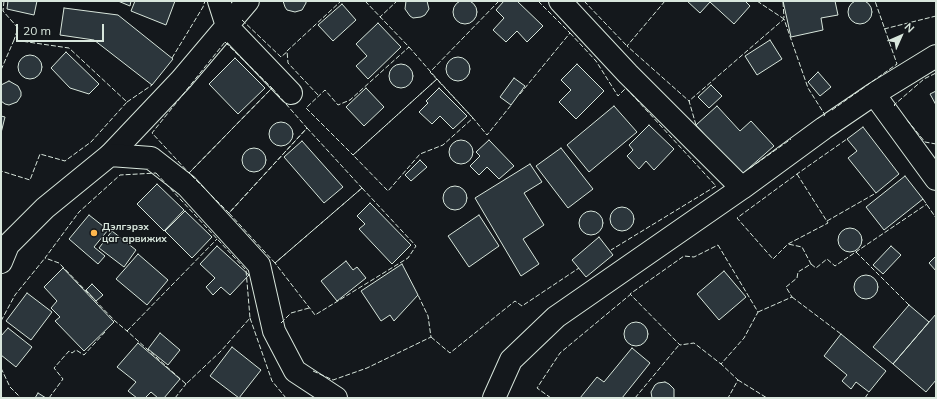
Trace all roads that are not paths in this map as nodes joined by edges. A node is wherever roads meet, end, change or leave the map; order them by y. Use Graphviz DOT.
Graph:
graph roads {
  1 [pos="219,1"];
  2 [pos="248,1"];
  3 [pos="560,1"];
  4 [pos="227,26"];
  5 [pos="936,56"];
  6 [pos="291,93"];
  7 [pos="874,94"];
  8 [pos="110,155"];
  9 [pos="936,179"];
  10 [pos="742,188"];
  11 [pos="3,248"];
  12 [pos="336,398"];
  13 [pos="494,398"];
  1 -- 4 [label="street"];
  2 -- 4 [label="street"];
  3 -- 10 [label="street"];
  4 -- 6 [label="street"];
  4 -- 8 [label="street"];
  5 -- 7 [label="street"];
  7 -- 9 [label="street"];
  7 -- 10 [label="street"];
  8 -- 11 [label="street"];
  8 -- 12 [label="street"];
  10 -- 13 [label="street"];
}
